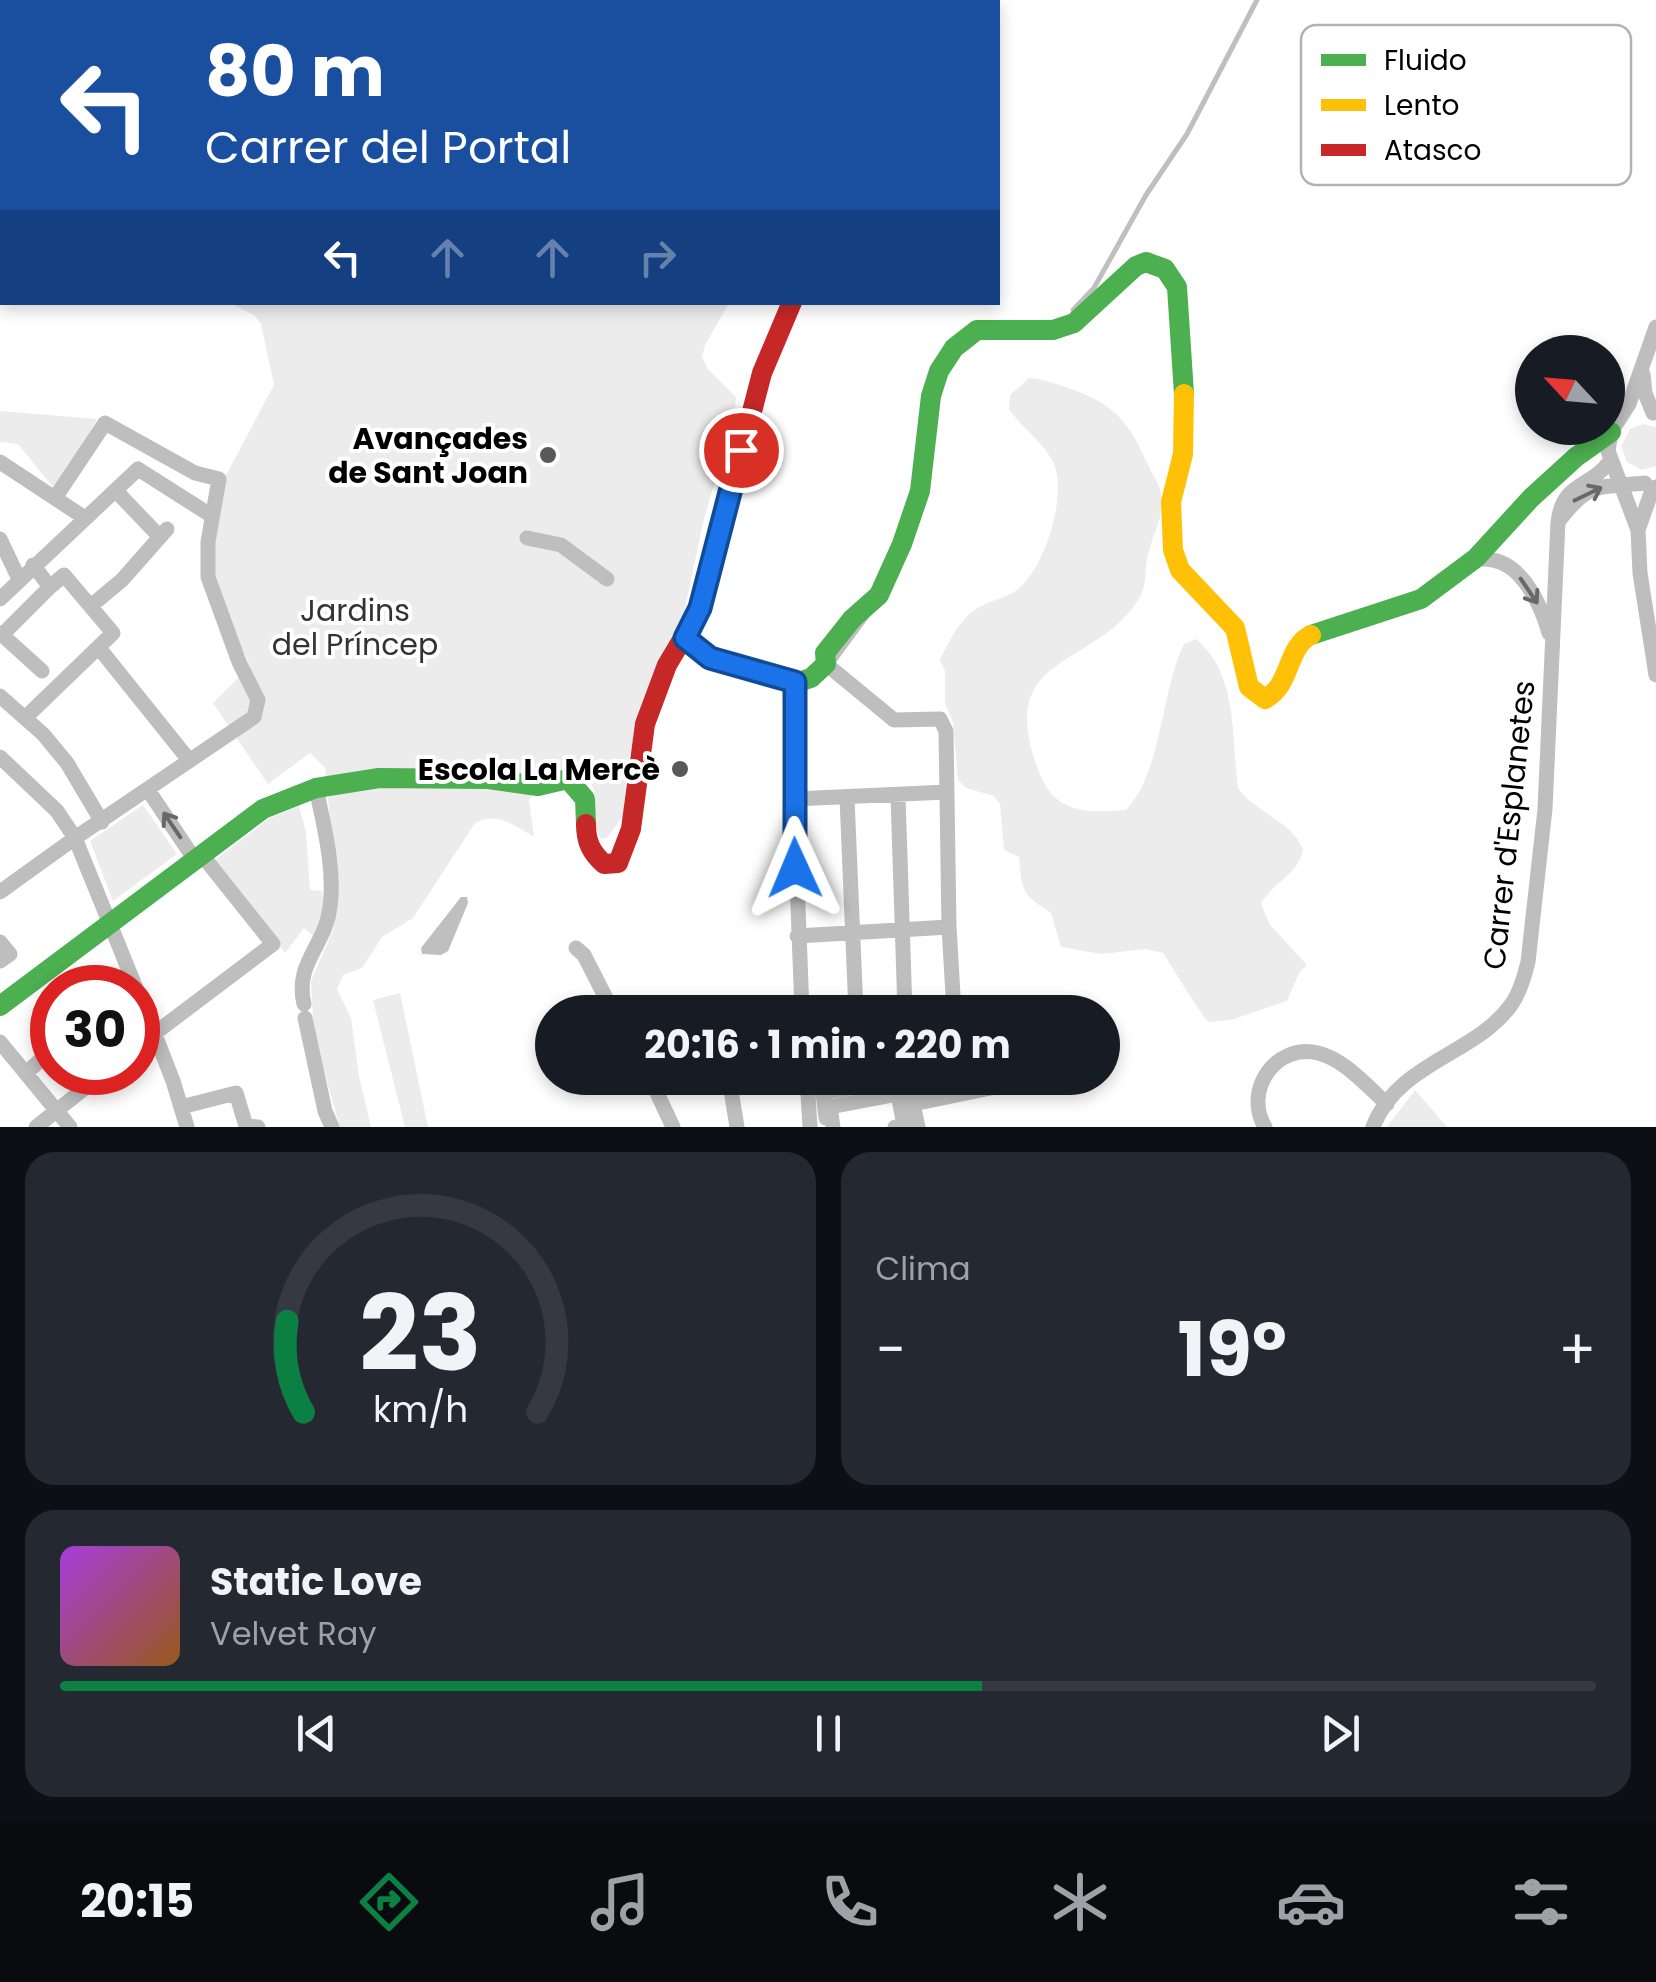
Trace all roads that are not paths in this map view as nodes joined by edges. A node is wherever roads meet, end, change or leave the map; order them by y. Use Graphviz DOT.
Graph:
graph roads {
  1 [pos="791,305"];
  2 [pos="1656,327"];
  3 [pos="1644,359"];
  4 [pos="1625,410"];
  5 [pos="1654,413"];
  6 [pos="1625,419"];
  7 [pos="1592,445"];
  8 [pos="1612,445"];
  9 [pos="1576,457"];
  10 [pos="1611,461"];
  11 [pos="0,462"];
  12 [pos="1652,484"];
  13 [pos="1622,486"];
  14 [pos="116,491"];
  15 [pos="55,498"];
  16 [pos="212,516"];
  17 [pos="85,518"];
  18 [pos="1558,522"];
  19 [pos="1638,530"];
  20 [pos="527,538"];
  21 [pos="0,539"];
  22 [pos="1476,558"];
  23 [pos="33,565"];
  24 [pos="19,579"];
  25 [pos="608,580"];
  26 [pos="50,587"];
  27 [pos="0,600"];
  28 [pos="92,605"];
  29 [pos="1,634"];
  30 [pos="685,638"];
  31 [pos="98,648"];
  32 [pos="1554,651"];
  33 [pos="826,664"];
  34 [pos="42,671"];
  35 [pos="1656,675"];
  36 [pos="795,682"];
  37 [pos="0,696"];
  38 [pos="26,716"];
  39 [pos="0,757"];
  40 [pos="189,760"];
  41 [pos="15,769"];
  42 [pos="0,783"];
  43 [pos="316,788"];
  44 [pos="148,790"];
  45 [pos="946,792"];
  46 [pos="86,796"];
  47 [pos="898,796"];
  48 [pos="847,798"];
  49 [pos="794,799"];
  50 [pos="57,811"];
  51 [pos="102,822"];
  52 [pos="75,838"];
  53 [pos="199,857"];
  54 [pos="0,892"];
  55 [pos="109,924"];
  56 [pos="949,927"];
  57 [pos="902,930"];
  58 [pos="852,934"];
  59 [pos="797,936"];
  60 [pos="0,942"];
  61 [pos="576,948"];
  62 [pos="0,961"];
  63 [pos="125,965"];
  64 [pos="604,995"];
  65 [pos="801,995"];
  66 [pos="855,995"];
  67 [pos="905,995"];
  68 [pos="953,995"];
  69 [pos="0,1006"];
  70 [pos="160,1027"];
  71 [pos="0,1042"];
  72 [pos="160,1046"];
  73 [pos="30,1069"];
  74 [pos="27,1072"];
  75 [pos="78,1095"];
  76 [pos="658,1095"];
  77 [pos="732,1095"];
  78 [pos="812,1095"];
  79 [pos="815,1095"];
  80 [pos="910,1095"];
  81 [pos="955,1095"];
  82 [pos="913,1104"];
  83 [pos="1387,1104"];
  84 [pos="181,1108"];
  85 [pos="58,1112"];
  86 [pos="258,1126"];
  87 [pos="36,1127"];
  88 [pos="70,1127"];
  89 [pos="187,1127"];
  90 [pos="332,1127"];
  91 [pos="673,1127"];
  92 [pos="737,1127"];
  93 [pos="810,1127"];
  94 [pos="830,1127"];
  95 [pos="895,1127"];
  96 [pos="918,1127"];
  97 [pos="1265,1127"];
  98 [pos="1373,1127"];
  1 -- 30 [label="street"];
  2 -- 3 [label="street"];
  3 -- 4 [label="street"];
  3 -- 5 [label="street"];
  5 -- 6 [label="street"];
  7 -- 9 [label="street"];
  8 -- 10 [label="street"];
  9 -- 10 [label="street"];
  9 -- 22 [label="street"];
  10 -- 12 [label="street"];
  10 -- 13 [label="street"];
  10 -- 18 [label="street"];
  11 -- 15 [label="street"];
  12 -- 13 [label="street"];
  12 -- 19 [label="street"];
  18 -- 13 [label="street, one-way"];
  13 -- 19 [label="street"];
  14 -- 16 [label="street"];
  14 -- 17 [label="street"];
  14 -- 28 [label="street"];
  15 -- 16 [label="street"];
  15 -- 17 [label="street"];
  16 -- 40 [label="street"];
  17 -- 23 [label="street"];
  18 -- 32 [label="street, Carrer d'Esplanetes"];
  19 -- 35 [label="street"];
  20 -- 25 [label="street"];
  21 -- 24 [label="street"];
  22 -- 32 [label="street, one-way"];
  22 -- 33 [label="street"];
  23 -- 24 [label="street"];
  23 -- 26 [label="street"];
  24 -- 27 [label="street"];
  26 -- 28 [label="street"];
  26 -- 29 [label="street"];
  28 -- 31 [label="street"];
  29 -- 34 [label="street"];
  30 -- 36 [label="street"];
  30 -- 43 [label="street"];
  31 -- 38 [label="street"];
  31 -- 40 [label="street"];
  32 -- 83 [label="street, Carrer d'Esplanetes"];
  33 -- 36 [label="street"];
  33 -- 45 [label="street"];
  36 -- 49 [label="street"];
  37 -- 38 [label="street"];
  38 -- 46 [label="street"];
  39 -- 41 [label="street"];
  40 -- 44 [label="street"];
  41 -- 42 [label="street"];
  41 -- 50 [label="street"];
  43 -- 53 [label="street"];
  43 -- 90 [label="street"];
  44 -- 51 [label="street"];
  53 -- 44 [label="street, one-way"];
  45 -- 47 [label="street"];
  45 -- 56 [label="street"];
  46 -- 50 [label="street"];
  46 -- 51 [label="street"];
  47 -- 48 [label="street"];
  47 -- 57 [label="street"];
  48 -- 49 [label="street"];
  48 -- 58 [label="street"];
  49 -- 59 [label="street"];
  50 -- 52 [label="street"];
  51 -- 52 [label="street"];
  52 -- 54 [label="street"];
  52 -- 55 [label="street"];
  53 -- 55 [label="street"];
  53 -- 70 [label="street"];
  55 -- 63 [label="street"];
  55 -- 69 [label="street"];
  56 -- 57 [label="street"];
  56 -- 68 [label="street"];
  57 -- 58 [label="street"];
  57 -- 67 [label="street"];
  58 -- 59 [label="street"];
  58 -- 66 [label="street"];
  59 -- 65 [label="street"];
  60 -- 62 [label="street"];
  61 -- 64 [label="street"];
  71 -- 74 [label="street"];
  72 -- 84 [label="street"];
  73 -- 74 [label="street"];
  74 -- 85 [label="street"];
  75 -- 85 [label="street"];
  76 -- 91 [label="street"];
  77 -- 92 [label="street"];
  78 -- 93 [label="street"];
  79 -- 94 [label="street"];
  80 -- 82 [label="street"];
  81 -- 82 [label="street"];
  82 -- 96 [label="street"];
  83 -- 97 [label="street"];
  83 -- 98 [label="street, Carrer d'Esplanetes"];
  84 -- 86 [label="street"];
  84 -- 89 [label="street"];
  85 -- 87 [label="street"];
  85 -- 88 [label="street"];
  94 -- 95 [label="street"];
}
